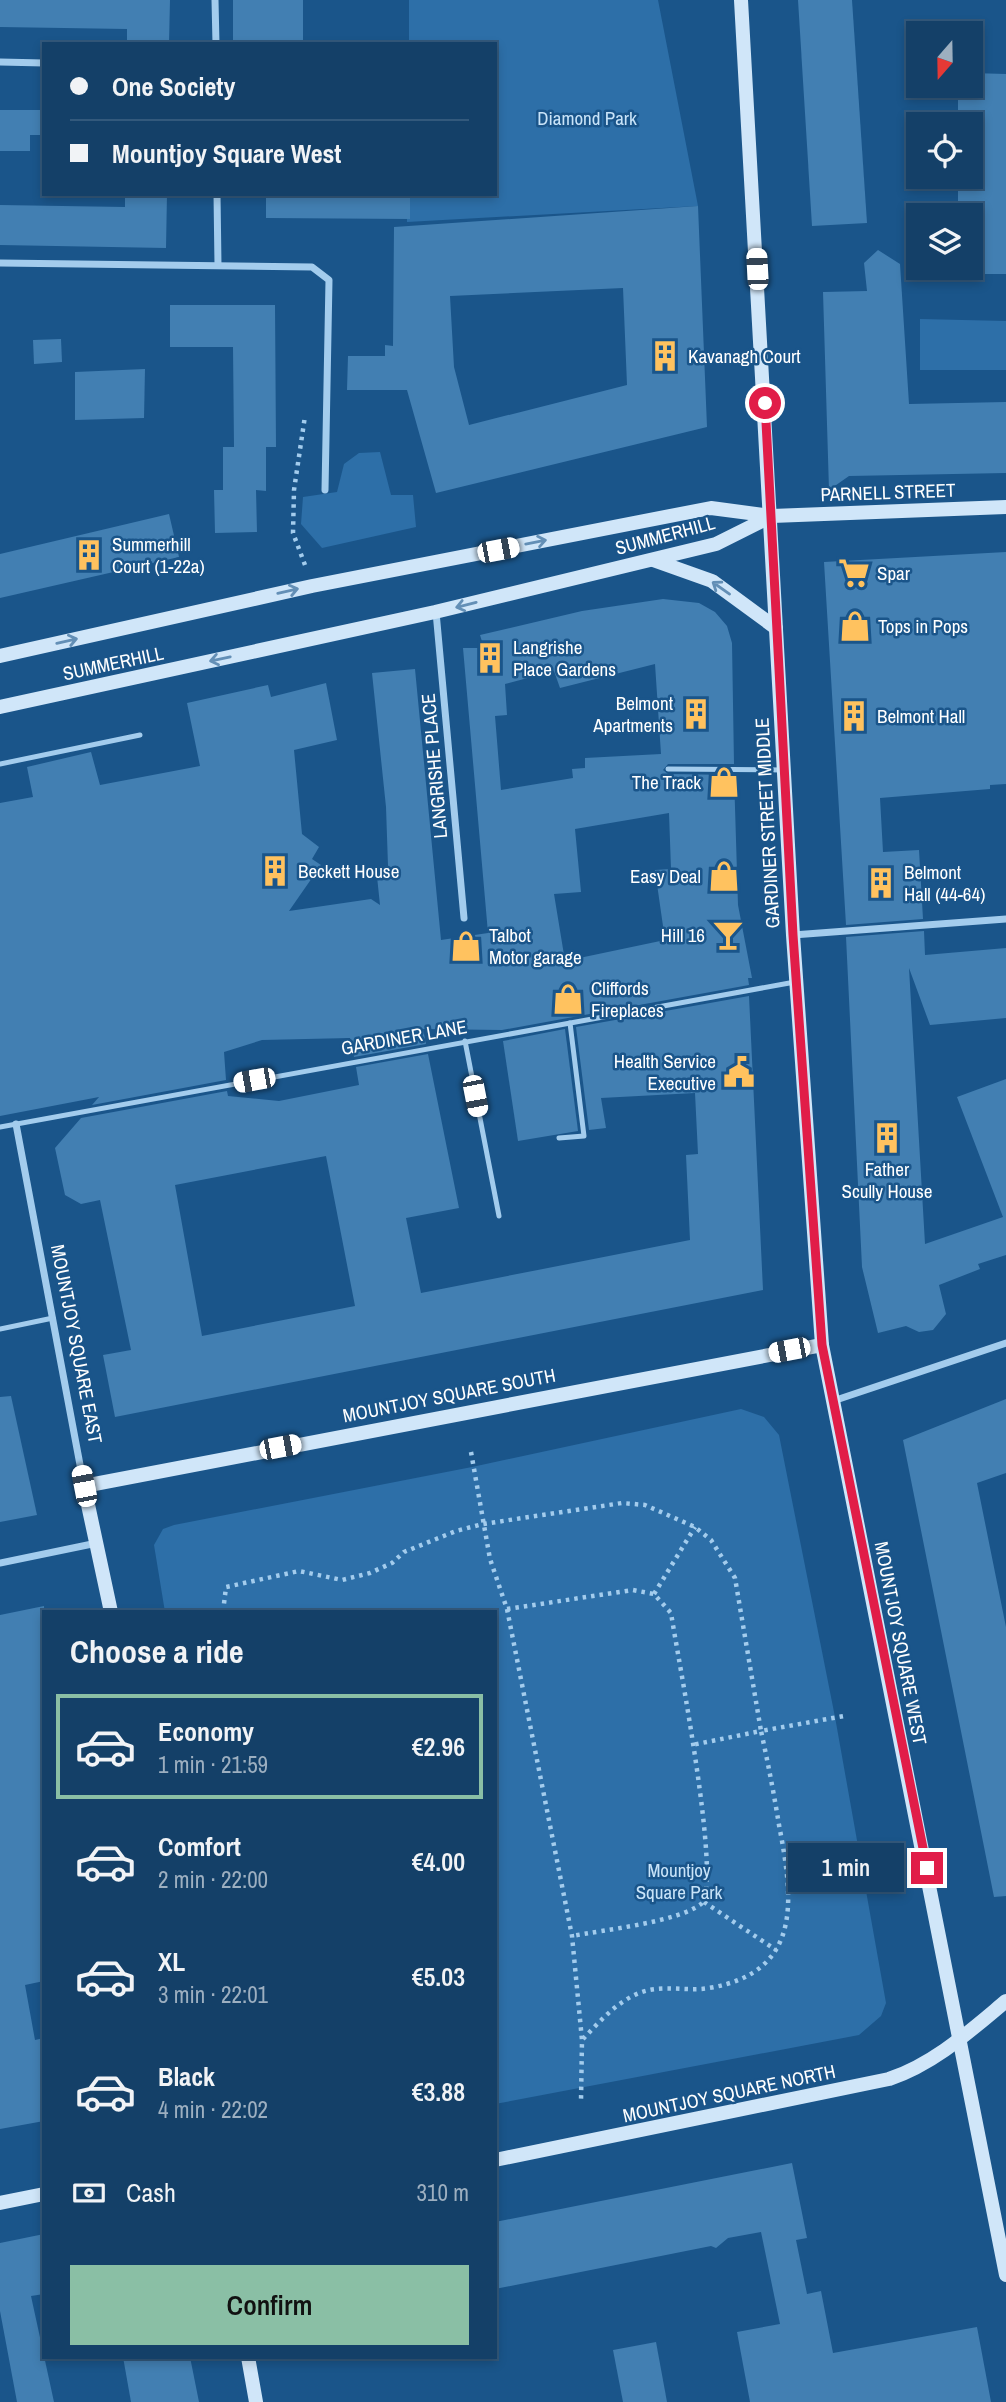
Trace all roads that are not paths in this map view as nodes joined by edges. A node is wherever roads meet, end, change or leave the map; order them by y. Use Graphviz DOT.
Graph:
graph roads {
  1 [pos="215,0"];
  2 [pos="741,0"];
  3 [pos="215,42"];
  4 [pos="0,62"];
  5 [pos="42,63"];
  6 [pos="217,196"];
  7 [pos="0,263"];
  8 [pos="218,265"];
  9 [pos="325,490"];
  10 [pos="1006,507"];
  11 [pos="772,516"];
  12 [pos="651,560"];
  13 [pos="435,612"];
  14 [pos="776,628"];
  15 [pos="0,656"];
  16 [pos="0,707"];
  17 [pos="140,735"];
  18 [pos="0,764"];
  19 [pos="668,769"];
  20 [pos="784,770"];
  21 [pos="464,918"];
  22 [pos="1006,919"];
  23 [pos="793,935"];
  24 [pos="798,981"];
  25 [pos="570,1023"];
  26 [pos="465,1041"];
  27 [pos="16,1124"];
  28 [pos="0,1127"];
  29 [pos="559,1138"];
  30 [pos="499,1216"];
  31 [pos="817,1253"];
  32 [pos="53,1318"];
  33 [pos="0,1329"];
  34 [pos="1005,1343"];
  35 [pos="822,1345"];
  36 [pos="1006,1353"];
  37 [pos="833,1401"];
  38 [pos="84,1486"];
  39 [pos="97,1543"];
  40 [pos="0,1563"];
  41 [pos="111,1610"];
  42 [pos="1006,2001"];
  43 [pos="962,2038"];
  44 [pos="497,2160"];
  45 [pos="42,2194"];
  46 [pos="0,2203"];
  47 [pos="1006,2275"];
  48 [pos="247,2359"];
  49 [pos="256,2402"];
  1 -- 3 [label="street"];
  2 -- 11 [label="main road, GARDINER STREET MIDDLE"];
  4 -- 5 [label="street"];
  6 -- 8 [label="street"];
  7 -- 8 [label="street"];
  8 -- 9 [label="street"];
  10 -- 11 [label="main road, PARNELL STREET"];
  11 -- 12 [label="main road, SUMMERHILL"];
  11 -- 14 [label="main road, GARDINER STREET MIDDLE"];
  15 -- 11 [label="main road, SUMMERHILL, one-way"];
  12 -- 13 [label="main road, SUMMERHILL, one-way"];
  14 -- 12 [label="main road, one-way"];
  13 -- 16 [label="main road, SUMMERHILL, one-way"];
  13 -- 21 [label="street, LANGRISHE PLACE"];
  14 -- 20 [label="main road, GARDINER STREET MIDDLE"];
  17 -- 18 [label="lane"];
  19 -- 20 [label="lane"];
  20 -- 23 [label="main road, GARDINER STREET MIDDLE"];
  22 -- 23 [label="street"];
  23 -- 24 [label="main road, GARDINER STREET MIDDLE"];
  24 -- 25 [label="lane, GARDINER LANE"];
  24 -- 31 [label="main road, GARDINER STREET MIDDLE"];
  25 -- 26 [label="lane, GARDINER LANE"];
  25 -- 29 [label="lane"];
  26 -- 27 [label="lane, GARDINER LANE"];
  26 -- 30 [label="lane"];
  27 -- 28 [label="lane, GARDINER LANE"];
  27 -- 32 [label="street, MOUNTJOY SQUARE EAST"];
  31 -- 35 [label="main road, MOUNTJOY SQUARE WEST"];
  32 -- 33 [label="lane"];
  32 -- 38 [label="street, MOUNTJOY SQUARE EAST"];
  34 -- 36 [label="lane"];
  34 -- 37 [label="street"];
  35 -- 37 [label="main road, MOUNTJOY SQUARE WEST"];
  35 -- 38 [label="main road, MOUNTJOY SQUARE SOUTH"];
  37 -- 43 [label="main road, MOUNTJOY SQUARE WEST"];
  38 -- 39 [label="main road, MOUNTJOY SQUARE EAST"];
  39 -- 40 [label="street"];
  39 -- 41 [label="main road, MOUNTJOY SQUARE EAST"];
  42 -- 43 [label="main road, MOUNTJOY SQUARE NORTH"];
  43 -- 44 [label="main road, MOUNTJOY SQUARE NORTH"];
  43 -- 47 [label="main road, MOUNTJOY SQUARE WEST"];
  45 -- 46 [label="main road"];
  48 -- 49 [label="main road"];
}
